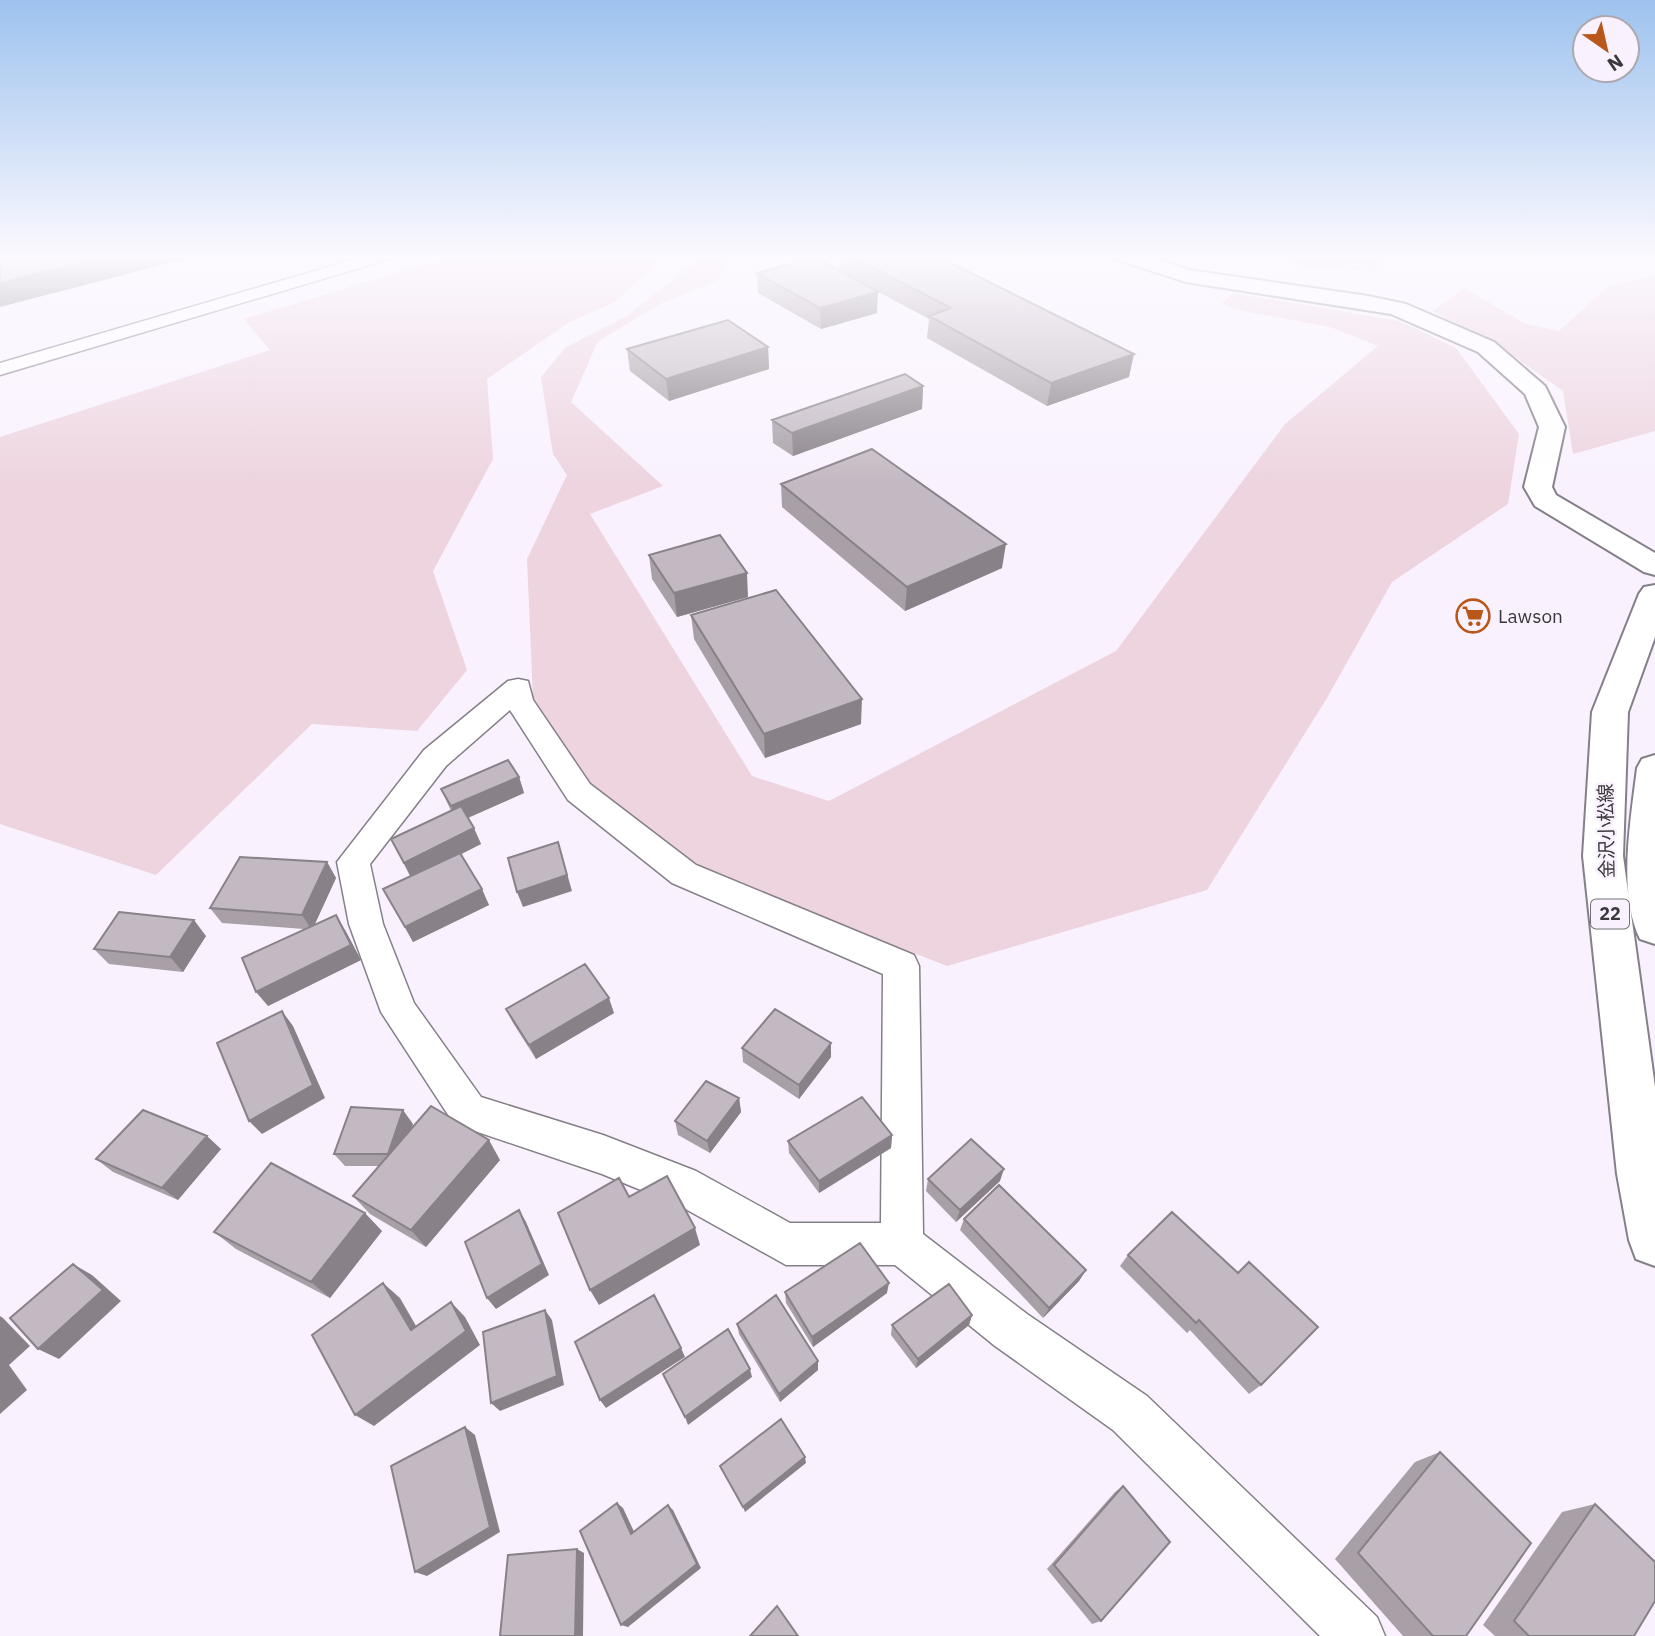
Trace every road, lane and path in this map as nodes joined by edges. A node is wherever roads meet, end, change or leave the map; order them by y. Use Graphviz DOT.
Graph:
graph roads {
  1 [pos="128,331"];
  2 [pos="1450,331"];
  3 [pos="0,369"];
  4 [pos="1655,566"];
  5 [pos="1655,594"];
  6 [pos="1655,768"];
  7 [pos="1655,928"];
  8 [pos="1655,1240"];
  9 [pos="902,1244"];
  10 [pos="1358,1636"];
  1 -- 3 [label="street"];
  2 -- 4 [label="street"];
  5 -- 8 [label="street, 金沢小松線 / 22"];
  6 -- 7 [label="street, 金沢小松線 / 22"];
  9 -- 9 [label="street"];
  9 -- 10 [label="street"];
}
